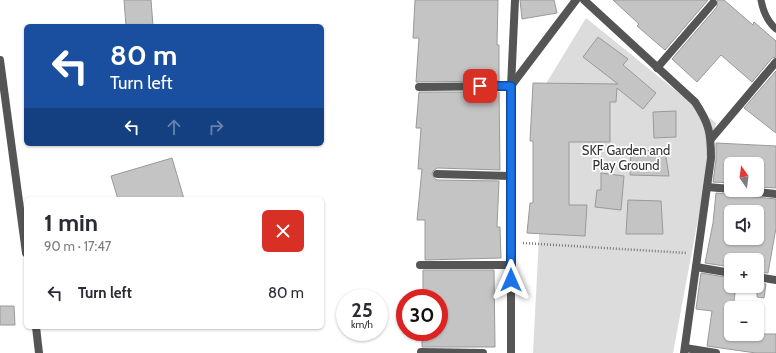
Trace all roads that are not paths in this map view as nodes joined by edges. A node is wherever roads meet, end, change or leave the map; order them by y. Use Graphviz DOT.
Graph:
graph roads {
  1 [pos="515,0"];
  2 [pos="576,0"];
  3 [pos="584,0"];
  4 [pos="761,0"];
  5 [pos="713,3"];
  6 [pos="776,29"];
  7 [pos="0,60"];
  8 [pos="776,62"];
  9 [pos="657,68"];
  10 [pos="511,86"];
  11 [pos="419,87"];
  12 [pos="711,139"];
  13 [pos="437,174"];
  14 [pos="512,176"];
  15 [pos="707,187"];
  16 [pos="724,188"];
  17 [pos="764,193"];
  18 [pos="776,194"];
  19 [pos="24,238"];
  20 [pos="420,265"];
  21 [pos="511,265"];
  22 [pos="696,267"];
  23 [pos="724,272"];
  24 [pos="764,278"];
  25 [pos="776,280"];
  26 [pos="36,329"];
  27 [pos="684,351"];
  28 [pos="421,352"];
  29 [pos="39,353"];
  30 [pos="483,353"];
  31 [pos="511,353"];
  32 [pos="716,353"];
  1 -- 10 [label="street"];
  2 -- 10 [label="street"];
  3 -- 9 [label="street"];
  4 -- 6 [label="lane"];
  5 -- 9 [label="street"];
  7 -- 19 [label="street"];
  8 -- 12 [label="street"];
  9 -- 12 [label="street"];
  10 -- 11 [label="street"];
  10 -- 14 [label="street"];
  12 -- 15 [label="street"];
  13 -- 14 [label="street"];
  14 -- 21 [label="street"];
  15 -- 16 [label="street"];
  15 -- 22 [label="street"];
  17 -- 18 [label="street"];
  20 -- 21 [label="street"];
  21 -- 31 [label="street"];
  22 -- 23 [label="street"];
  22 -- 27 [label="street"];
  24 -- 25 [label="street"];
  26 -- 29 [label="street"];
  27 -- 32 [label="street"];
  28 -- 30 [label="street"];
}
